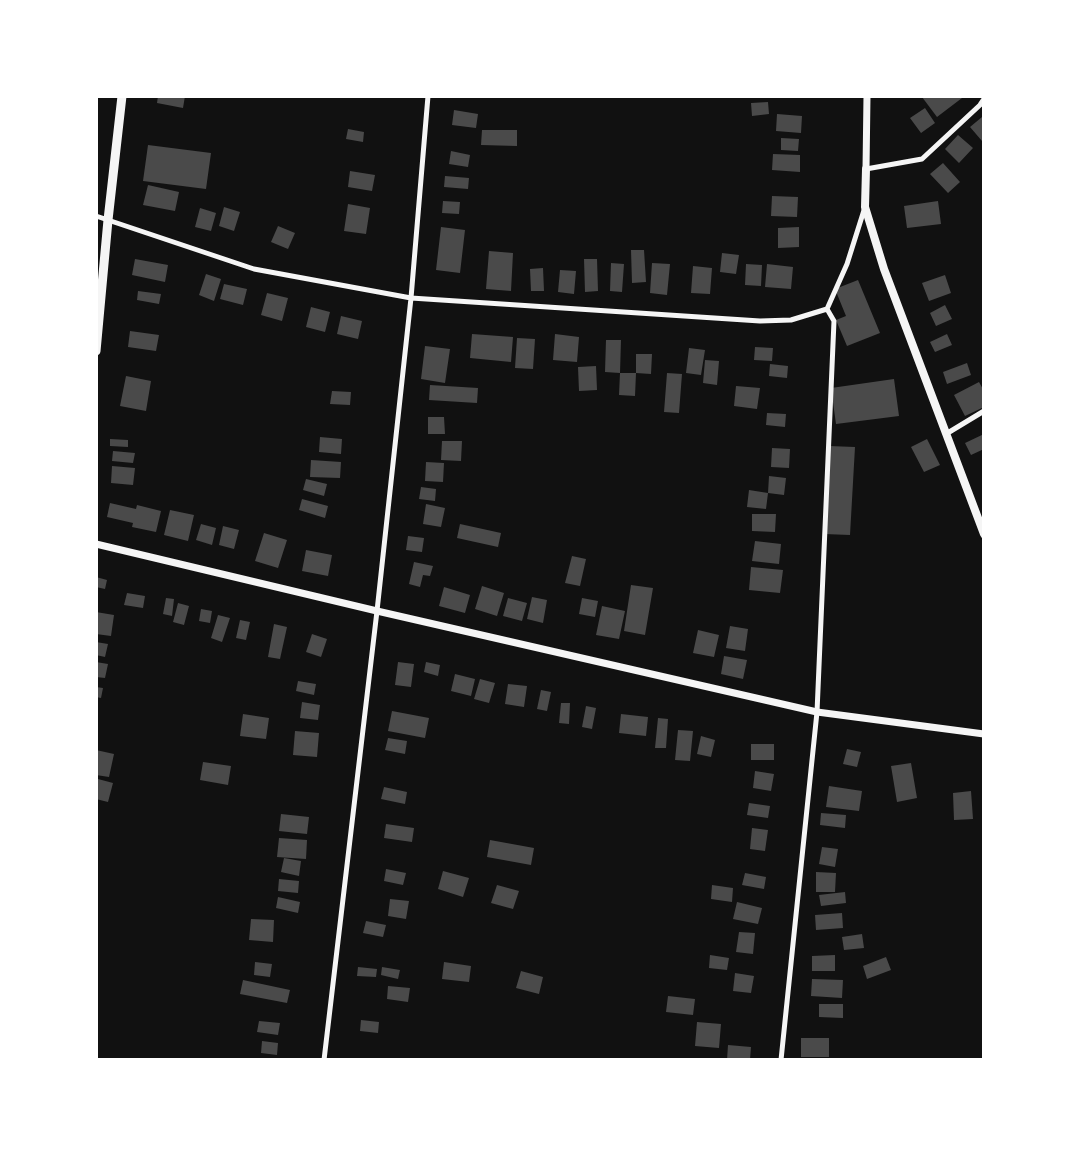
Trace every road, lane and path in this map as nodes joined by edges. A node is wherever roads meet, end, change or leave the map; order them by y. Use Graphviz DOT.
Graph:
graph roads {
  1 [pos="122,96"];
  2 [pos="428,96"];
  3 [pos="867,96"];
  4 [pos="984,99"];
  5 [pos="866,169"];
  6 [pos="865,207"];
  7 [pos="96,216"];
  8 [pos="108,220"];
  9 [pos="411,298"];
  10 [pos="827,309"];
  11 [pos="96,351"];
  12 [pos="984,411"];
  13 [pos="946,434"];
  14 [pos="984,534"];
  15 [pos="96,544"];
  16 [pos="377,611"];
  17 [pos="817,712"];
  18 [pos="984,734"];
  19 [pos="324,1060"];
  20 [pos="781,1060"];
  1 -- 8 [label="main road"];
  2 -- 9 [label="street"];
  3 -- 5 [label="street"];
  4 -- 5 [label="street"];
  5 -- 6 [label="main road"];
  6 -- 10 [label="street"];
  6 -- 13 [label="main road"];
  7 -- 8 [label="street"];
  8 -- 9 [label="street"];
  8 -- 11 [label="main road"];
  9 -- 10 [label="street"];
  9 -- 16 [label="street"];
  10 -- 17 [label="street"];
  12 -- 13 [label="street"];
  13 -- 14 [label="main road"];
  15 -- 16 [label="street"];
  16 -- 17 [label="street"];
  16 -- 19 [label="street"];
  17 -- 18 [label="street"];
  17 -- 20 [label="street"];
}
